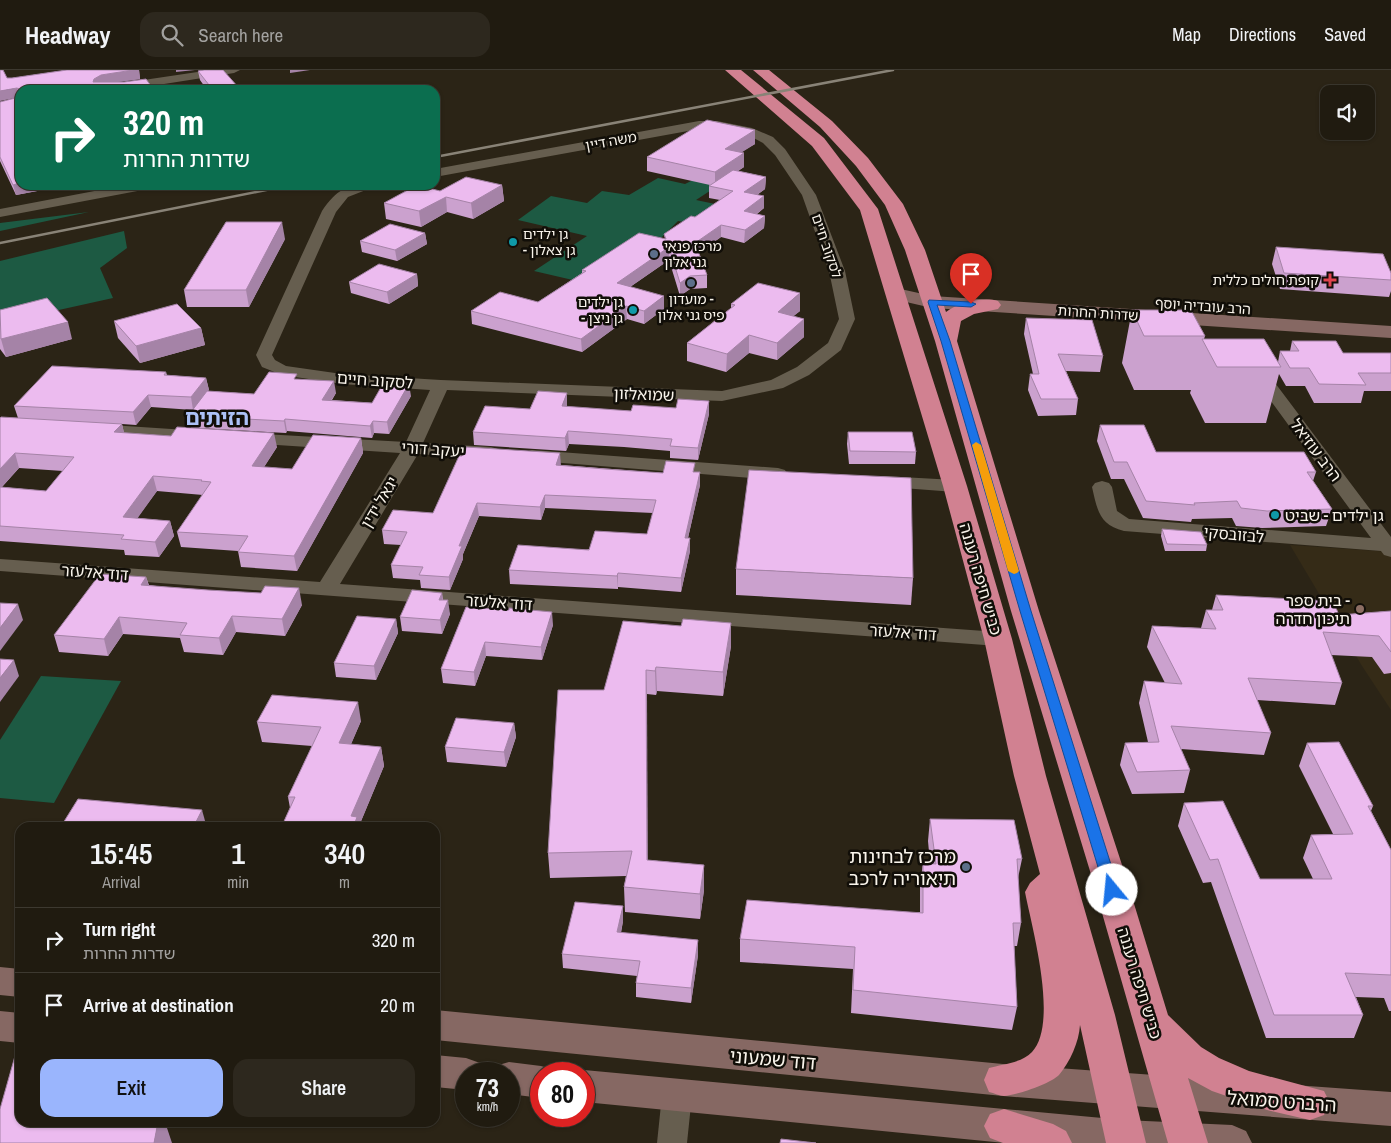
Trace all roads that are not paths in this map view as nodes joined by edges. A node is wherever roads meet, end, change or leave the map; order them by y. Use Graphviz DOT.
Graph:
graph roads {
  1 [pos="234,70"];
  2 [pos="732,70"];
  3 [pos="760,70"];
  4 [pos="169,85"];
  5 [pos="780,152"];
  6 [pos="440,171"];
  7 [pos="119,190"];
  8 [pos="353,190"];
  9 [pos="1,210"];
  10 [pos="896,294"];
  11 [pos="930,295"];
  12 [pos="991,305"];
  13 [pos="1391,318"];
  14 [pos="1391,332"];
  15 [pos="946,341"];
  16 [pos="835,346"];
  17 [pos="1246,358"];
  18 [pos="441,385"];
  19 [pos="78,428"];
  20 [pos="412,448"];
  21 [pos="800,476"];
  22 [pos="866,481"];
  23 [pos="955,486"];
  24 [pos="1102,487"];
  25 [pos="1390,548"];
  26 [pos="0,565"];
  27 [pos="326,589"];
  28 [pos="998,639"];
  29 [pos="1058,877"];
  30 [pos="0,982"];
  31 [pos="15,984"];
  32 [pos="1152,1018"];
  33 [pos="440,1025"];
  34 [pos="0,1026"];
  35 [pos="15,1028"];
  36 [pos="440,1071"];
  37 [pos="455,1073"];
  38 [pos="1003,1080"];
  39 [pos="595,1087"];
  40 [pos="1112,1089"];
  41 [pos="1173,1094"];
  42 [pos="677,1096"];
  43 [pos="1310,1103"];
  44 [pos="1391,1109"];
  45 [pos="1004,1126"];
  46 [pos="1125,1140"];
  47 [pos="1188,1142"];
  48 [pos="672,1143"];
  49 [pos="1052,1143"];
  50 [pos="1232,1143"];
  1 -- 4 [label="street"];
  2 -- 10 [label="highway, כביש חיפה רעננה"];
  3 -- 11 [label="highway, כביש חיפה רעננה"];
  5 -- 6 [label="street, משה דיין"];
  5 -- 16 [label="street, לסקוב חיים"];
  7 -- 9 [label="street"];
  8 -- 18 [label="street, לסקוב חיים"];
  10 -- 11 [label="main road, שדרות החרות"];
  10 -- 23 [label="highway, כביש חיפה רעננה"];
  11 -- 12 [label="main road, שדרות החרות"];
  11 -- 13 [label="main road, הרב עובדיה יוסף"];
  11 -- 15 [label="highway, כביש חיפה רעננה"];
  12 -- 14 [label="main road, שדרות החרות"];
  12 -- 15 [label="highway"];
  15 -- 32 [label="highway, כביש חיפה רעננה"];
  16 -- 18 [label="street, שמואלזון"];
  17 -- 25 [label="street, הרב עוזיאל"];
  18 -- 20 [label="street, יגאל ידין"];
  19 -- 20 [label="street, יעקב דורי"];
  20 -- 21 [label="street, יעקב דורי"];
  20 -- 27 [label="street, יגאל ידין"];
  22 -- 23 [label="street"];
  23 -- 28 [label="highway, כביש חיפה רעננה"];
  24 -- 25 [label="street, לבזובסקי"];
  26 -- 27 [label="street, דוד אלעזר"];
  27 -- 28 [label="street, דוד אלעזר"];
  28 -- 29 [label="highway, כביש חיפה רעננה"];
  29 -- 38 [label="highway"];
  29 -- 40 [label="highway, כביש חיפה רעננה"];
  30 -- 31 [label="main road"];
  32 -- 41 [label="highway, כביש חיפה רעננה"];
  32 -- 43 [label="highway"];
  33 -- 38 [label="main road, דוד שמעוני"];
  34 -- 35 [label="main road"];
  36 -- 37 [label="main road"];
  38 -- 40 [label="main road, דוד שמעוני"];
  39 -- 42 [label="main road"];
  40 -- 41 [label="main road, הרברט סמואל"];
  40 -- 46 [label="highway, כביש חיפה רעננה"];
  41 -- 43 [label="main road, הרברט סמואל"];
  41 -- 47 [label="highway, כביש חיפה רעננה"];
  42 -- 45 [label="main road"];
  42 -- 48 [label="street"];
  43 -- 44 [label="main road, הרברט סמואל"];
  45 -- 46 [label="main road"];
  45 -- 49 [label="highway"];
  46 -- 47 [label="main road"];
  47 -- 50 [label="main road"];
}
